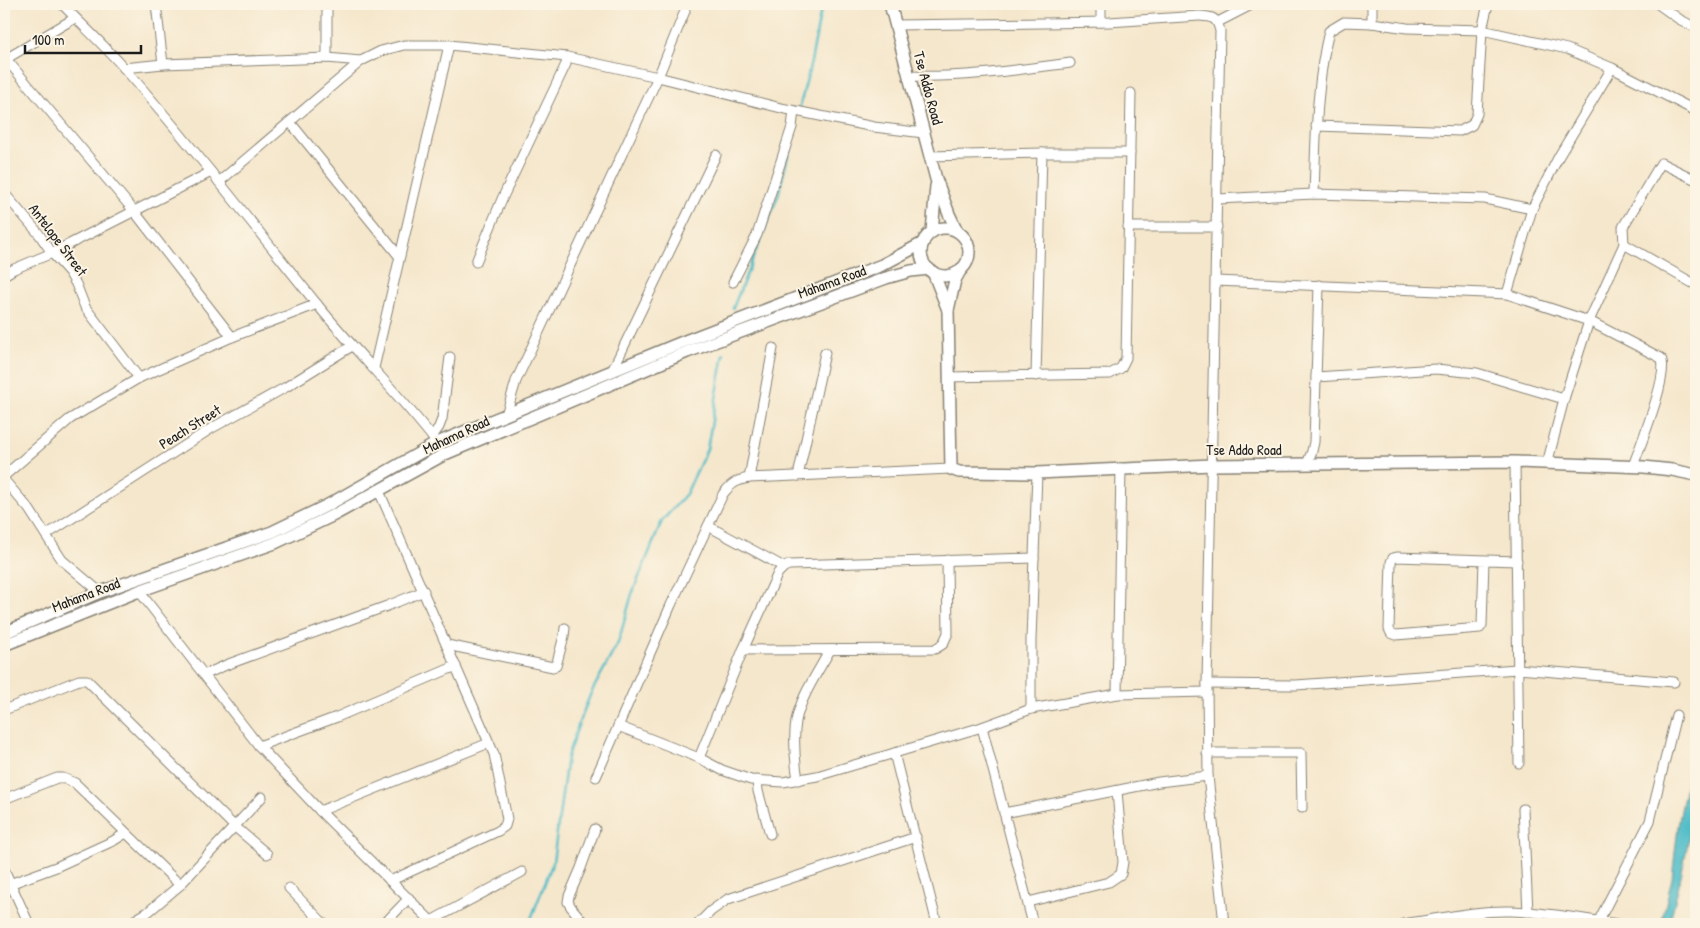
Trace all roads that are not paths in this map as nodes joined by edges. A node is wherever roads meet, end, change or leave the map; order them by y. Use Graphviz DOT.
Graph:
graph roads {
  1 [pos="62,4"];
  2 [pos="156,4"];
  3 [pos="326,4"];
  4 [pos="684,4"];
  5 [pos="890,4"];
  6 [pos="1101,4"];
  7 [pos="1252,4"];
  8 [pos="1372,4"];
  9 [pos="1488,4"];
  10 [pos="1658,4"];
  11 [pos="75,18"];
  12 [pos="1101,22"];
  13 [pos="1218,22"];
  14 [pos="1372,23"];
  15 [pos="895,25"];
  16 [pos="1696,28"];
  17 [pos="1482,30"];
  18 [pos="449,45"];
  19 [pos="568,56"];
  20 [pos="326,58"];
  21 [pos="5,60"];
  22 [pos="362,61"];
  23 [pos="1070,63"];
  24 [pos="163,64"];
  25 [pos="124,68"];
  26 [pos="1612,68"];
  27 [pos="909,76"];
  28 [pos="658,77"];
  29 [pos="1131,93"];
  30 [pos="794,111"];
  31 [pos="1696,111"];
  32 [pos="290,122"];
  33 [pos="1316,126"];
  34 [pos="924,133"];
  35 [pos="1042,153"];
  36 [pos="1130,153"];
  37 [pos="716,155"];
  38 [pos="930,156"];
  39 [pos="211,172"];
  40 [pos="936,179"];
  41 [pos="1696,180"];
  42 [pos="219,182"];
  43 [pos="4,193"];
  44 [pos="1314,194"];
  45 [pos="1218,199"];
  46 [pos="1532,209"];
  47 [pos="134,211"];
  48 [pos="1128,227"];
  49 [pos="1217,227"];
  50 [pos="957,231"];
  51 [pos="932,232"];
  52 [pos="923,243"];
  53 [pos="1624,244"];
  54 [pos="52,253"];
  55 [pos="399,256"];
  56 [pos="476,262"];
  57 [pos="961,269"];
  58 [pos="931,270"];
  59 [pos="4,274"];
  60 [pos="1216,281"];
  61 [pos="733,282"];
  62 [pos="1319,285"];
  63 [pos="1696,285"];
  64 [pos="1507,294"];
  65 [pos="317,304"];
  66 [pos="948,310"];
  67 [pos="1589,320"];
  68 [pos="232,337"];
  69 [pos="352,346"];
  70 [pos="773,348"];
  71 [pos="825,353"];
  72 [pos="450,357"];
  73 [pos="374,368"];
  74 [pos="612,371"];
  75 [pos="1036,376"];
  76 [pos="949,377"];
  77 [pos="1316,377"];
  78 [pos="139,378"];
  79 [pos="1564,399"];
  80 [pos="506,415"];
  81 [pos="434,440"];
  82 [pos="1516,462"];
  83 [pos="1307,464"];
  84 [pos="1547,464"];
  85 [pos="1212,465"];
  86 [pos="1633,466"];
  87 [pos="1121,468"];
  88 [pos="951,469"];
  89 [pos="1037,473"];
  90 [pos="1696,475"];
  91 [pos="4,476"];
  92 [pos="798,476"];
  93 [pos="749,478"];
  94 [pos="4,480"];
  95 [pos="379,491"];
  96 [pos="708,526"];
  97 [pos="46,536"];
  98 [pos="1034,558"];
  99 [pos="947,560"];
  100 [pos="1484,560"];
  101 [pos="1517,561"];
  102 [pos="784,567"];
  103 [pos="139,591"];
  104 [pos="424,591"];
  105 [pos="100,592"];
  106 [pos="565,628"];
  107 [pos="4,633"];
  108 [pos="4,645"];
  109 [pos="447,645"];
  110 [pos="743,650"];
  111 [pos="830,650"];
  112 [pos="456,666"];
  113 [pos="1517,669"];
  114 [pos="204,675"];
  115 [pos="1674,682"];
  116 [pos="1207,688"];
  117 [pos="1117,694"];
  118 [pos="4,710"];
  119 [pos="1031,710"];
  120 [pos="1676,715"];
  121 [pos="618,726"];
  122 [pos="982,727"];
  123 [pos="489,743"];
  124 [pos="259,746"];
  125 [pos="894,753"];
  126 [pos="1208,753"];
  127 [pos="699,758"];
  128 [pos="1519,763"];
  129 [pos="1208,776"];
  130 [pos="596,777"];
  131 [pos="757,780"];
  132 [pos="798,780"];
  133 [pos="1117,791"];
  134 [pos="262,797"];
  135 [pos="4,799"];
  136 [pos="1302,808"];
  137 [pos="1523,809"];
  138 [pos="320,811"];
  139 [pos="1004,812"];
  140 [pos="234,826"];
  141 [pos="595,829"];
  142 [pos="126,833"];
  143 [pos="770,834"];
  144 [pos="916,837"];
  145 [pos="267,854"];
  146 [pos="4,869"];
  147 [pos="522,872"];
  148 [pos="390,880"];
  149 [pos="7,885"];
  150 [pos="180,885"];
  151 [pos="289,888"];
  152 [pos="409,898"];
  153 [pos="1028,902"];
  154 [pos="1528,912"];
  155 [pos="1462,914"];
  156 [pos="1547,914"];
  157 [pos="432,923"];
  158 [pos="1597,923"];
  159 [pos="29,924"];
  160 [pos="128,924"];
  161 [pos="324,924"];
  162 [pos="384,924"];
  163 [pos="585,924"];
  164 [pos="698,924"];
  165 [pos="935,924"];
  166 [pos="1033,924"];
  167 [pos="1224,924"];
  168 [pos="1403,924"];
  169 [pos="1462,924"];
  170 [pos="1543,924"];
  171 [pos="1618,924"];
  1 -- 11 [label="street"];
  2 -- 24 [label="street"];
  3 -- 20 [label="street"];
  4 -- 28 [label="street"];
  5 -- 15 [label="street, Tse Addo Road"];
  6 -- 12 [label="street"];
  7 -- 13 [label="street"];
  8 -- 14 [label="street"];
  9 -- 17 [label="street"];
  10 -- 16 [label="street"];
  11 -- 21 [label="street"];
  11 -- 25 [label="street"];
  12 -- 13 [label="street"];
  12 -- 15 [label="street"];
  13 -- 45 [label="street"];
  14 -- 17 [label="street"];
  14 -- 33 [label="street"];
  15 -- 27 [label="street, Tse Addo Road"];
  17 -- 26 [label="street"];
  17 -- 33 [label="street"];
  18 -- 19 [label="street"];
  18 -- 22 [label="street"];
  18 -- 55 [label="street"];
  19 -- 28 [label="street"];
  19 -- 56 [label="street"];
  20 -- 22 [label="street"];
  20 -- 24 [label="street"];
  21 -- 47 [label="street"];
  22 -- 32 [label="street"];
  23 -- 27 [label="street"];
  24 -- 25 [label="street"];
  25 -- 39 [label="street"];
  26 -- 31 [label="street"];
  26 -- 46 [label="street"];
  27 -- 34 [label="street, Tse Addo Road"];
  28 -- 30 [label="street"];
  28 -- 80 [label="street"];
  29 -- 36 [label="street"];
  30 -- 34 [label="street"];
  30 -- 61 [label="street"];
  32 -- 42 [label="street"];
  32 -- 55 [label="street"];
  33 -- 44 [label="street"];
  34 -- 38 [label="street, Tse Addo Road"];
  35 -- 36 [label="street"];
  35 -- 38 [label="street"];
  35 -- 75 [label="street"];
  36 -- 48 [label="street"];
  37 -- 74 [label="street"];
  38 -- 40 [label="street, Tse Addo Road"];
  39 -- 42 [label="street"];
  39 -- 47 [label="street"];
  40 -- 50 [label="street, Tse Addo Road"];
  40 -- 51 [label="street, Tse Addo Road"];
  41 -- 53 [label="street"];
  42 -- 65 [label="street"];
  43 -- 54 [label="street, Antelope Street"];
  44 -- 45 [label="street"];
  44 -- 46 [label="street"];
  45 -- 49 [label="street"];
  46 -- 64 [label="street"];
  47 -- 54 [label="street"];
  47 -- 68 [label="street"];
  48 -- 49 [label="street"];
  48 -- 75 [label="street"];
  49 -- 60 [label="street"];
  50 -- 51 [label="street"];
  50 -- 57 [label="street"];
  51 -- 52 [label="street"];
  52 -- 58 [label="street"];
  52 -- 74 [label="street, Mahama Road"];
  53 -- 63 [label="street"];
  53 -- 67 [label="street"];
  54 -- 59 [label="street"];
  54 -- 78 [label="street, Antelope Street"];
  55 -- 73 [label="street"];
  57 -- 58 [label="street"];
  57 -- 66 [label="street"];
  58 -- 66 [label="street"];
  58 -- 95 [label="street, Mahama Road"];
  60 -- 62 [label="street"];
  60 -- 85 [label="street"];
  62 -- 64 [label="street"];
  62 -- 77 [label="street"];
  64 -- 67 [label="street"];
  65 -- 68 [label="street"];
  65 -- 69 [label="street"];
  66 -- 76 [label="street"];
  67 -- 79 [label="street"];
  67 -- 86 [label="street"];
  68 -- 78 [label="street"];
  69 -- 73 [label="street"];
  69 -- 97 [label="street, Peach Street"];
  70 -- 93 [label="street"];
  71 -- 92 [label="street"];
  72 -- 81 [label="street"];
  73 -- 81 [label="street"];
  74 -- 80 [label="street, Mahama Road"];
  75 -- 76 [label="street"];
  76 -- 88 [label="street"];
  77 -- 79 [label="street"];
  77 -- 83 [label="street"];
  78 -- 91 [label="street"];
  79 -- 84 [label="street"];
  80 -- 81 [label="street, Mahama Road"];
  81 -- 105 [label="street, Mahama Road"];
  82 -- 83 [label="street, Tse Addo Road"];
  82 -- 84 [label="street, Tse Addo Road"];
  82 -- 101 [label="street"];
  83 -- 85 [label="street, Tse Addo Road"];
  84 -- 86 [label="street, Tse Addo Road"];
  85 -- 87 [label="street, Tse Addo Road"];
  85 -- 116 [label="street"];
  86 -- 90 [label="street, Tse Addo Road"];
  87 -- 89 [label="street, Tse Addo Road"];
  87 -- 117 [label="street"];
  88 -- 89 [label="street, Tse Addo Road"];
  88 -- 92 [label="street"];
  89 -- 98 [label="street"];
  92 -- 93 [label="street"];
  93 -- 96 [label="street"];
  94 -- 97 [label="street"];
  95 -- 103 [label="street, Mahama Road"];
  95 -- 104 [label="street"];
  96 -- 102 [label="street"];
  96 -- 121 [label="street"];
  97 -- 105 [label="street"];
  98 -- 99 [label="street"];
  98 -- 119 [label="street"];
  99 -- 102 [label="street"];
  99 -- 111 [label="street"];
  100 -- 100 [label="street"];
  100 -- 101 [label="street"];
  101 -- 113 [label="street"];
  102 -- 110 [label="street"];
  103 -- 108 [label="street, Mahama Road"];
  103 -- 114 [label="street"];
  104 -- 109 [label="street"];
  104 -- 114 [label="street"];
  105 -- 107 [label="street, Mahama Road"];
  106 -- 109 [label="street"];
  109 -- 112 [label="street"];
  110 -- 111 [label="street"];
  110 -- 127 [label="street"];
  111 -- 132 [label="street"];
  112 -- 123 [label="street"];
  112 -- 124 [label="street"];
  113 -- 115 [label="street"];
  113 -- 116 [label="street"];
  113 -- 128 [label="street"];
  114 -- 124 [label="street"];
  116 -- 117 [label="street"];
  116 -- 126 [label="street"];
  117 -- 119 [label="street"];
  118 -- 140 [label="street"];
  119 -- 122 [label="street"];
  120 -- 158 [label="street"];
  121 -- 127 [label="street"];
  121 -- 130 [label="street"];
  122 -- 125 [label="street"];
  122 -- 139 [label="street"];
  123 -- 138 [label="street"];
  123 -- 148 [label="street"];
  124 -- 138 [label="street"];
  125 -- 132 [label="street"];
  125 -- 144 [label="street"];
  126 -- 129 [label="street"];
  126 -- 136 [label="street"];
  127 -- 131 [label="street"];
  129 -- 133 [label="street"];
  129 -- 167 [label="street"];
  131 -- 132 [label="street"];
  131 -- 143 [label="street"];
  133 -- 139 [label="street"];
  133 -- 153 [label="street"];
  134 -- 140 [label="street"];
  135 -- 142 [label="street"];
  137 -- 154 [label="street"];
  138 -- 148 [label="street"];
  139 -- 153 [label="street"];
  140 -- 145 [label="street"];
  140 -- 150 [label="street"];
  141 -- 163 [label="street"];
  142 -- 149 [label="street"];
  142 -- 150 [label="street"];
  144 -- 164 [label="street"];
  144 -- 165 [label="street"];
  146 -- 149 [label="street"];
  147 -- 157 [label="street"];
  148 -- 152 [label="street"];
  149 -- 159 [label="street"];
  150 -- 160 [label="street"];
  151 -- 161 [label="street"];
  152 -- 157 [label="street"];
  152 -- 162 [label="street"];
  153 -- 166 [label="street"];
  154 -- 155 [label="street"];
  154 -- 156 [label="street"];
  155 -- 168 [label="street"];
  155 -- 169 [label="street"];
  156 -- 158 [label="street"];
  156 -- 170 [label="street"];
  158 -- 171 [label="street"];
}
